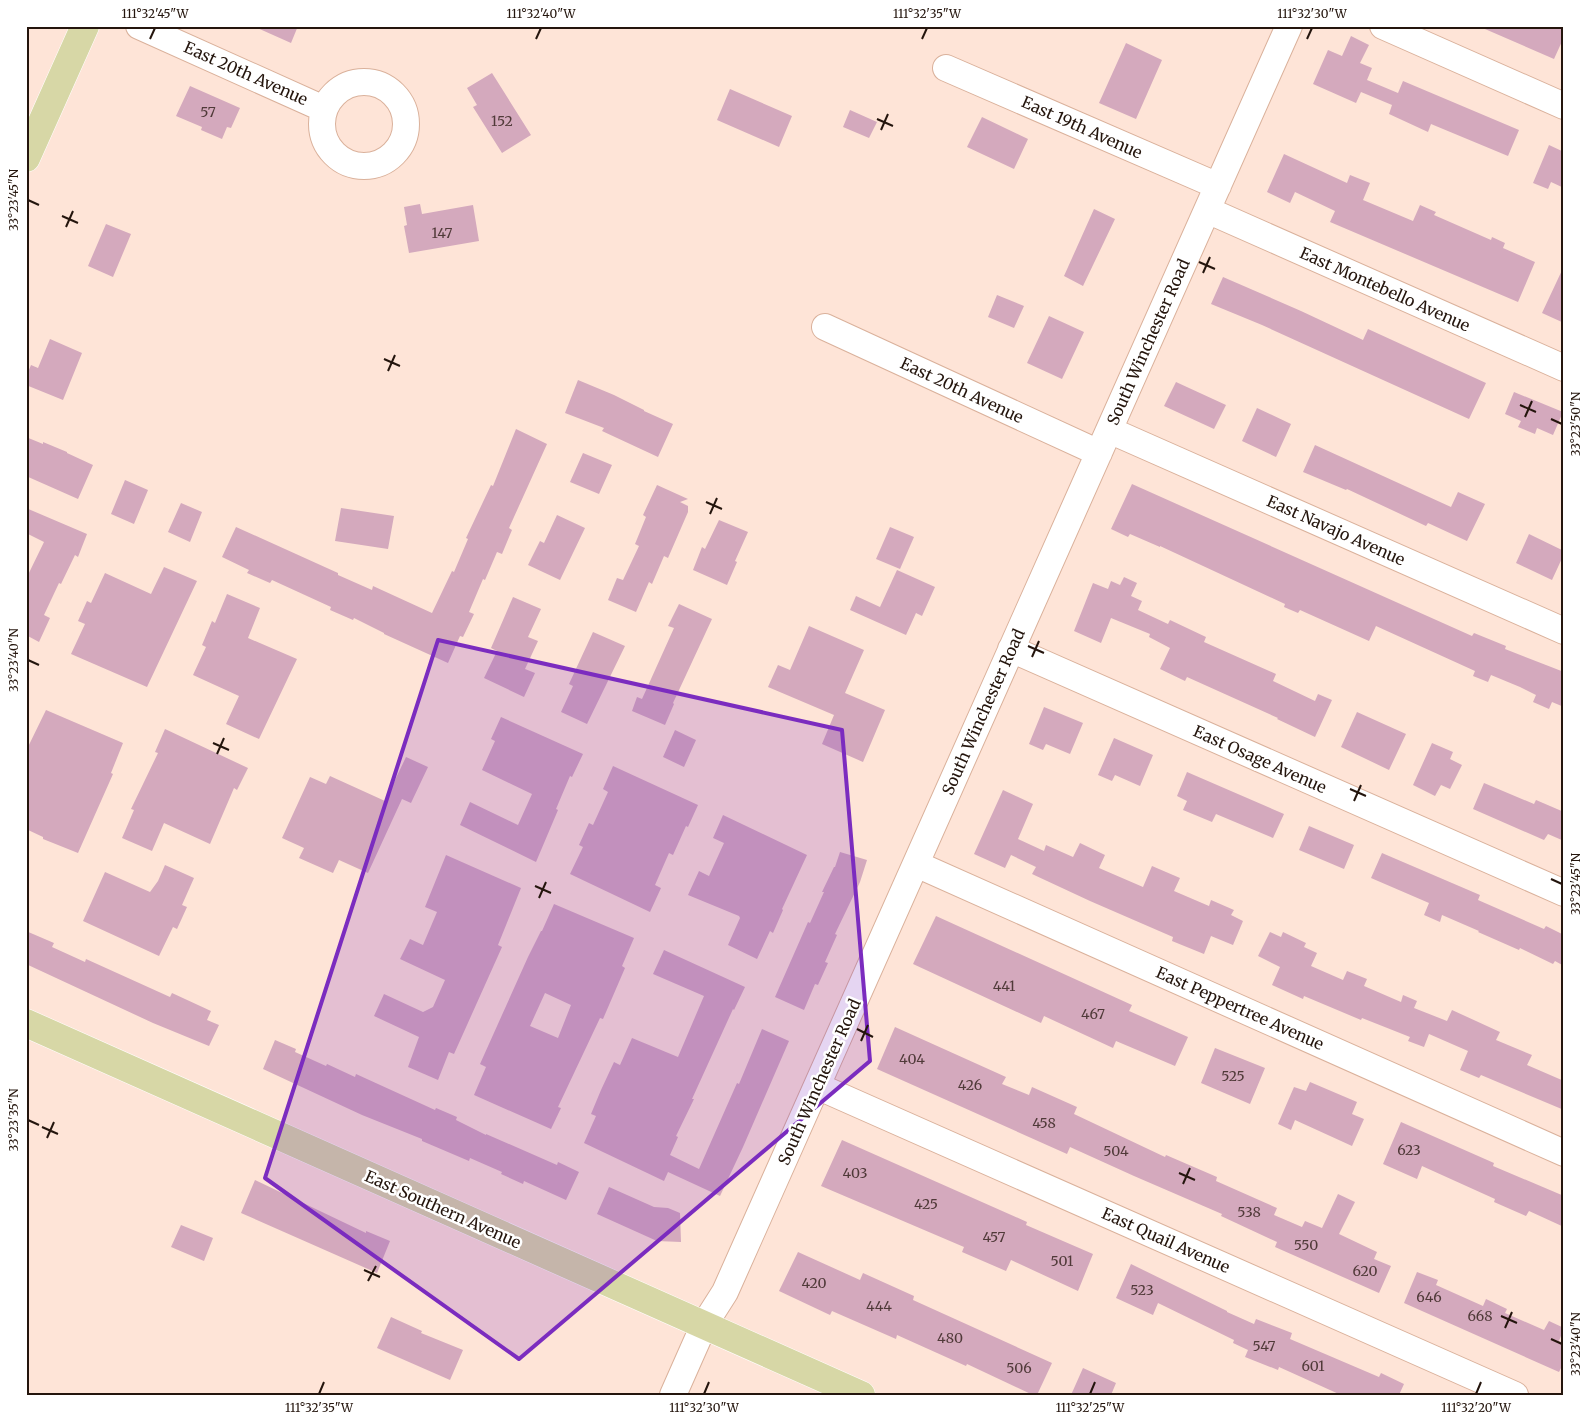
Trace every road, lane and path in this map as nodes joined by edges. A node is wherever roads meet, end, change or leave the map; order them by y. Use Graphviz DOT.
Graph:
graph roads {
  1 [pos="85,26"];
  2 [pos="139,26"];
  3 [pos="1289,26"];
  4 [pos="1383,26"];
  5 [pos="946,68"];
  6 [pos="1564,106"];
  7 [pos="324,109"];
  8 [pos="26,158"];
  9 [pos="1218,186"];
  10 [pos="1207,210"];
  11 [pos="826,327"];
  12 [pos="1564,368"];
  13 [pos="1109,430"];
  14 [pos="1099,453"];
  15 [pos="1564,631"];
  16 [pos="1011,649"];
  17 [pos="916,864"];
  18 [pos="1564,893"];
  19 [pos="26,1023"];
  20 [pos="817,1086"];
  21 [pos="1564,1153"];
  22 [pos="704,1325"];
  23 [pos="673,1395"];
  24 [pos="861,1395"];
  25 [pos="1515,1395"];
  1 -- 8 [label="main road"];
  2 -- 7 [label="street, East 20th Avenue"];
  3 -- 9 [label="street, South Winchester Road"];
  4 -- 6 [label="street"];
  5 -- 9 [label="street, East 19th Avenue"];
  9 -- 10 [label="street, South Winchester Road"];
  10 -- 12 [label="street, East Montebello Avenue"];
  10 -- 13 [label="street, South Winchester Road"];
  11 -- 14 [label="street, East 20th Avenue"];
  13 -- 14 [label="street, South Winchester Road"];
  13 -- 15 [label="street, East Navajo Avenue"];
  14 -- 16 [label="street, South Winchester Road"];
  16 -- 17 [label="street, South Winchester Road"];
  16 -- 18 [label="street, East Osage Avenue"];
  17 -- 20 [label="street, South Winchester Road"];
  17 -- 21 [label="street, East Peppertree Avenue"];
  19 -- 22 [label="main road, East Southern Avenue"];
  20 -- 22 [label="street, South Winchester Road"];
  20 -- 25 [label="street, East Quail Avenue"];
  22 -- 23 [label="street, South Winchester Road"];
  22 -- 24 [label="main road, East Southern Avenue"];
}
